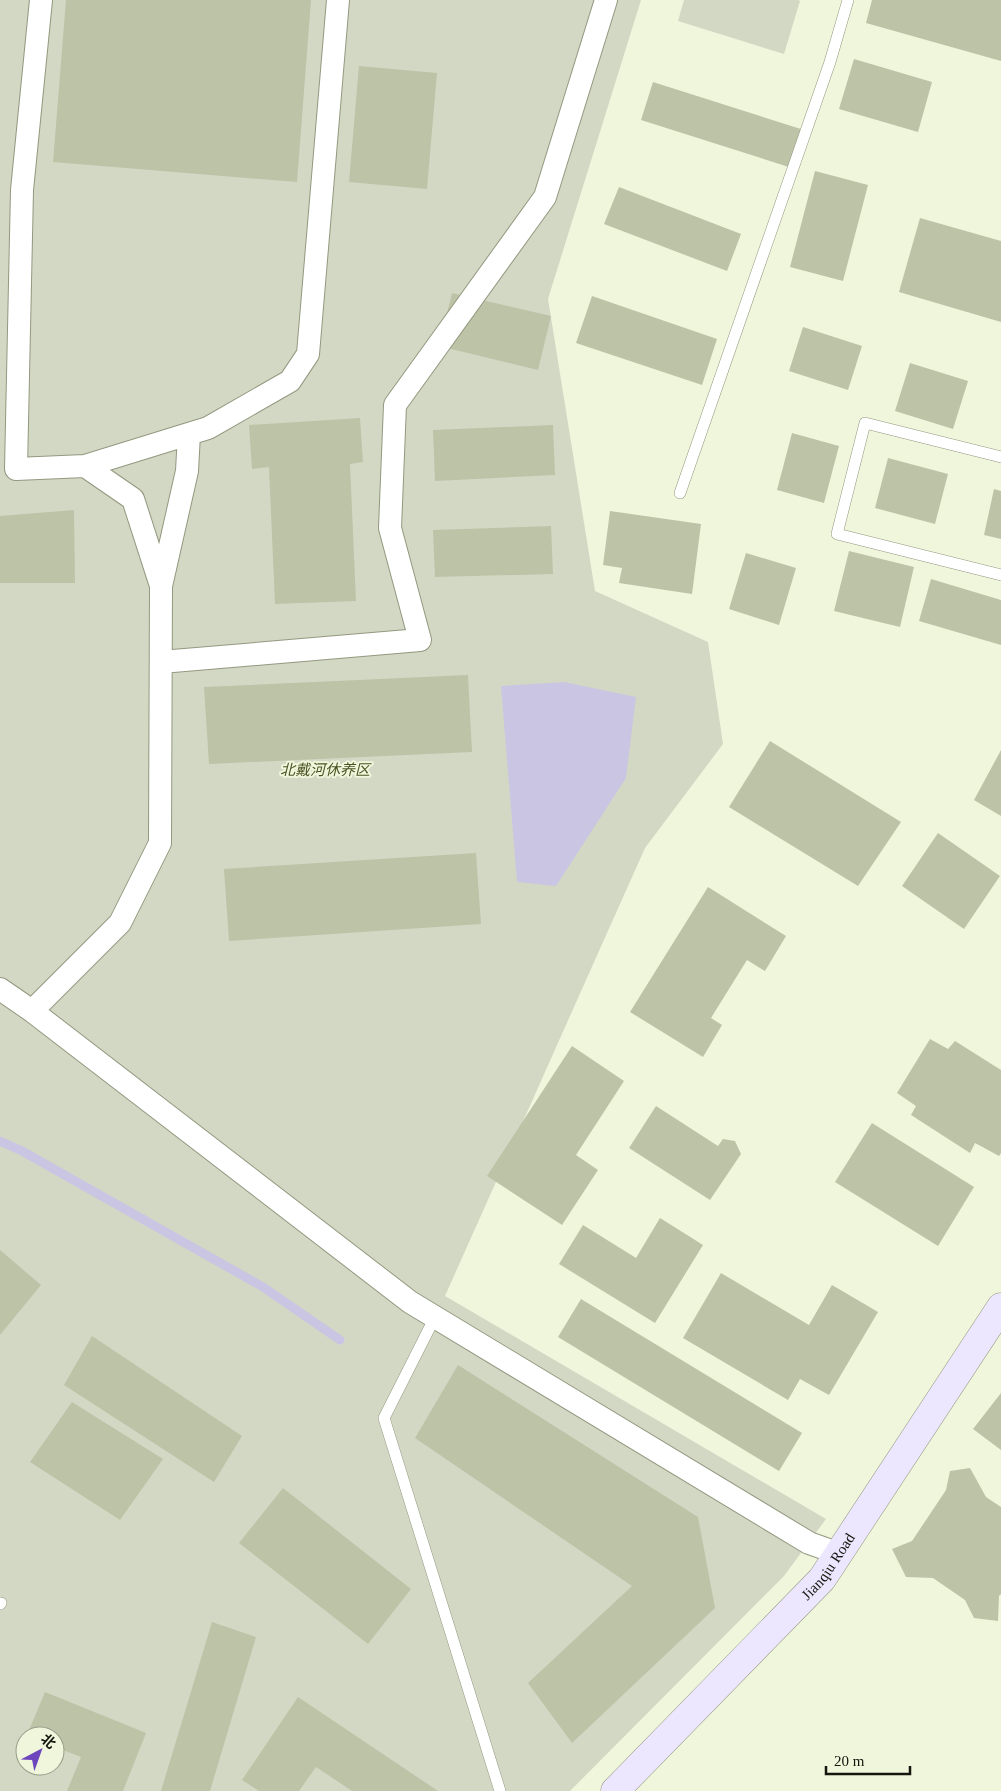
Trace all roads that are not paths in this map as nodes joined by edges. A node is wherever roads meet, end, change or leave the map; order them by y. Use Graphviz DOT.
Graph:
graph roads {
  1 [pos="40,0"];
  2 [pos="338,0"];
  3 [pos="606,0"];
  4 [pos="848,0"];
  5 [pos="189,434"];
  6 [pos="1001,457"];
  7 [pos="85,466"];
  8 [pos="8,471"];
  9 [pos="680,493"];
  10 [pos="1001,575"];
  11 [pos="161,586"];
  12 [pos="161,662"];
  13 [pos="0,989"];
  14 [pos="32,1010"];
  15 [pos="1001,1308"];
  16 [pos="435,1317"];
  17 [pos="840,1554"];
  18 [pos="500,1791"];
  19 [pos="614,1791"];
  1 -- 8 [label="street"];
  2 -- 5 [label="street"];
  3 -- 12 [label="street"];
  4 -- 9 [label="lane"];
  5 -- 7 [label="street"];
  5 -- 11 [label="street"];
  6 -- 10 [label="lane"];
  7 -- 8 [label="street"];
  7 -- 11 [label="street"];
  11 -- 12 [label="street"];
  12 -- 14 [label="street"];
  13 -- 14 [label="street"];
  14 -- 16 [label="street"];
  15 -- 17 [label="main road, Jianqiu Road"];
  16 -- 17 [label="street"];
  16 -- 18 [label="lane"];
  17 -- 19 [label="main road, Jianqiu Road"];
}
